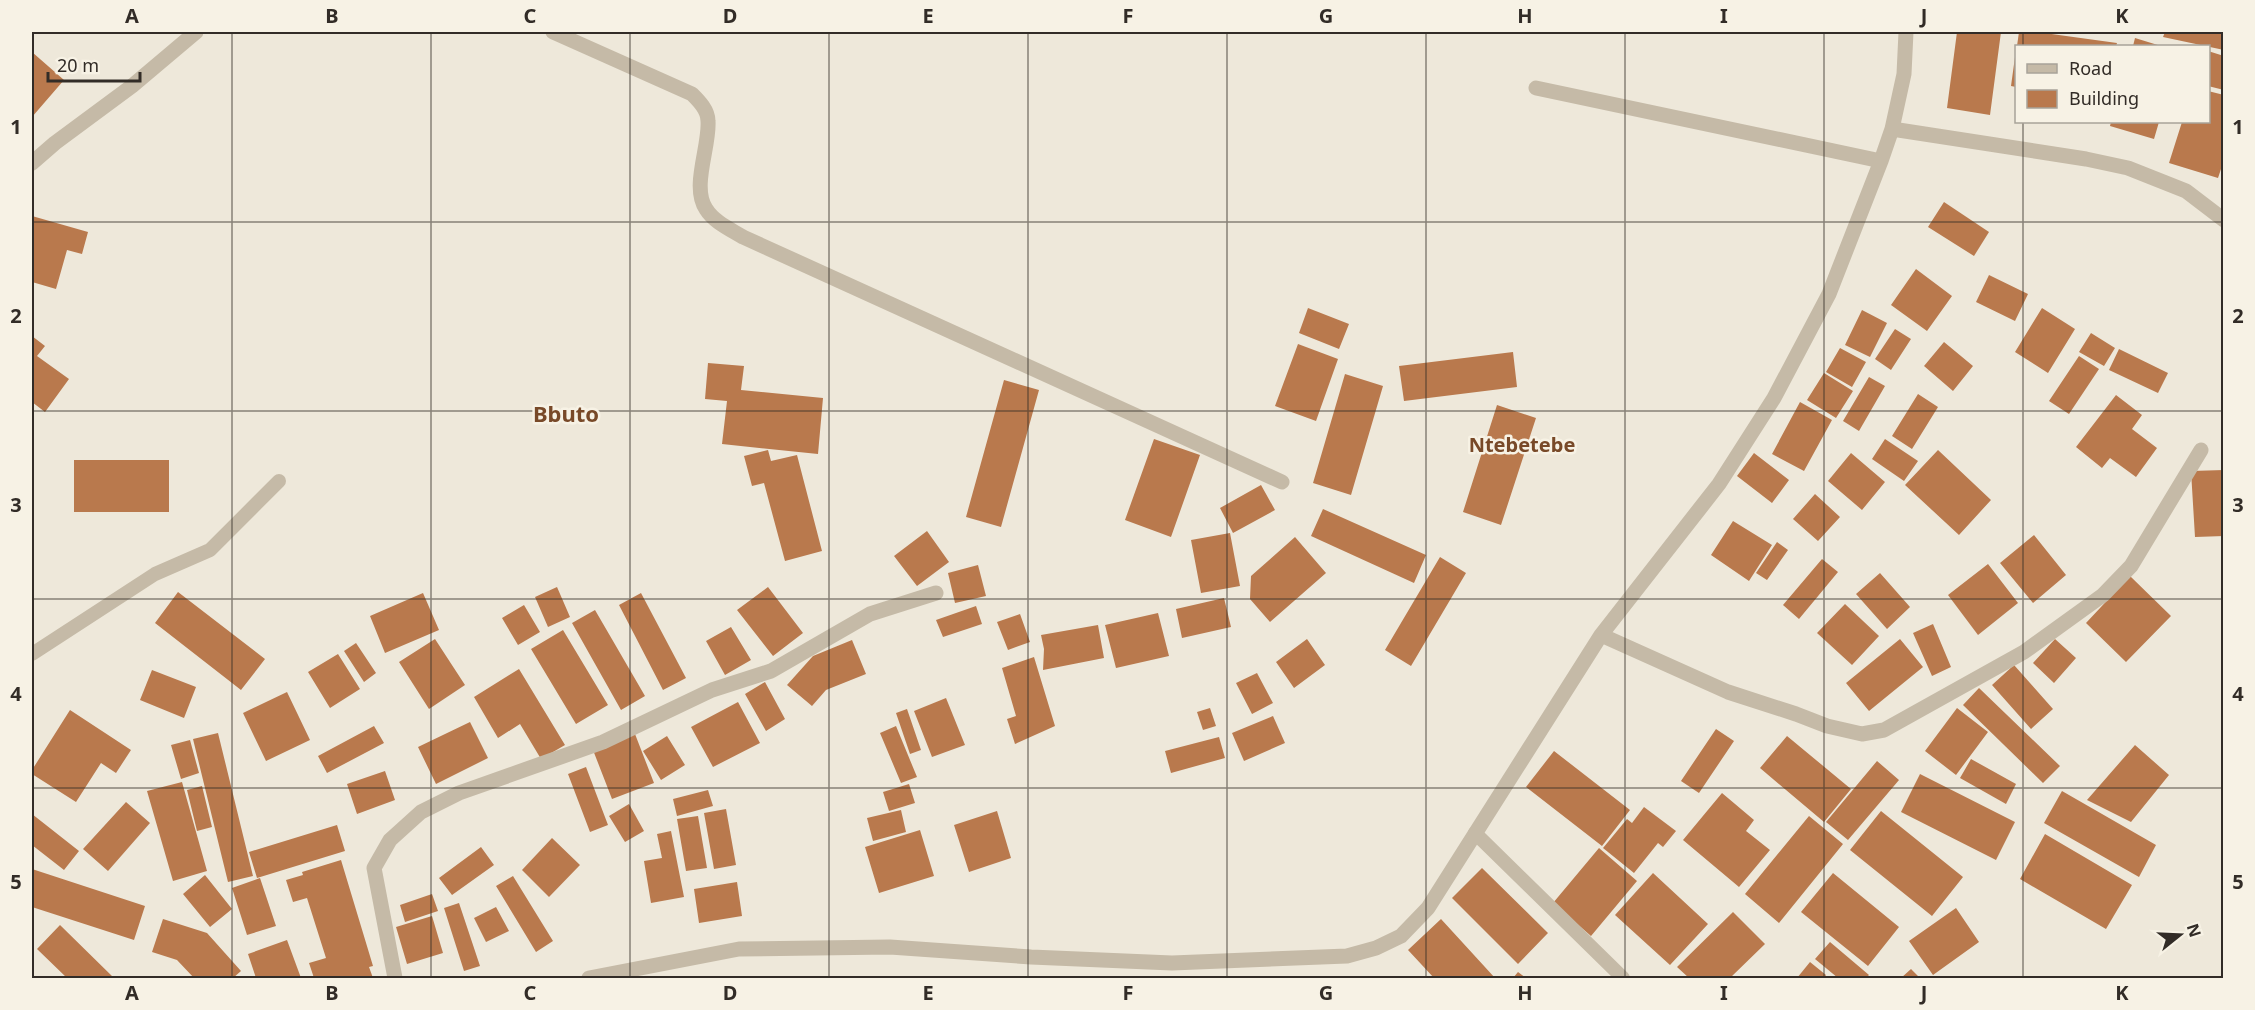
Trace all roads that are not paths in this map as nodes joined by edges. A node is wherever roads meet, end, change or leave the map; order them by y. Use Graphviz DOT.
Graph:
graph roads {
  1 [pos="196,32"];
  2 [pos="553,32"];
  3 [pos="1905,32"];
  4 [pos="1536,88"];
  5 [pos="1892,129"];
  6 [pos="1881,161"];
  7 [pos="32,163"];
  8 [pos="2223,220"];
  9 [pos="2201,450"];
  10 [pos="279,481"];
  11 [pos="1282,482"];
  12 [pos="936,593"];
  13 [pos="1601,635"];
  14 [pos="32,654"];
  15 [pos="1475,833"];
  16 [pos="395,978"];
  17 [pos="594,978"];
  18 [pos="1623,978"];
  1 -- 7 [label="street"];
  2 -- 11 [label="street"];
  3 -- 5 [label="street"];
  4 -- 6 [label="street"];
  5 -- 6 [label="street"];
  5 -- 8 [label="street"];
  6 -- 13 [label="street"];
  9 -- 13 [label="street"];
  10 -- 14 [label="lane"];
  12 -- 16 [label="street"];
  13 -- 15 [label="street"];
  15 -- 17 [label="street"];
  15 -- 18 [label="lane"];
}
